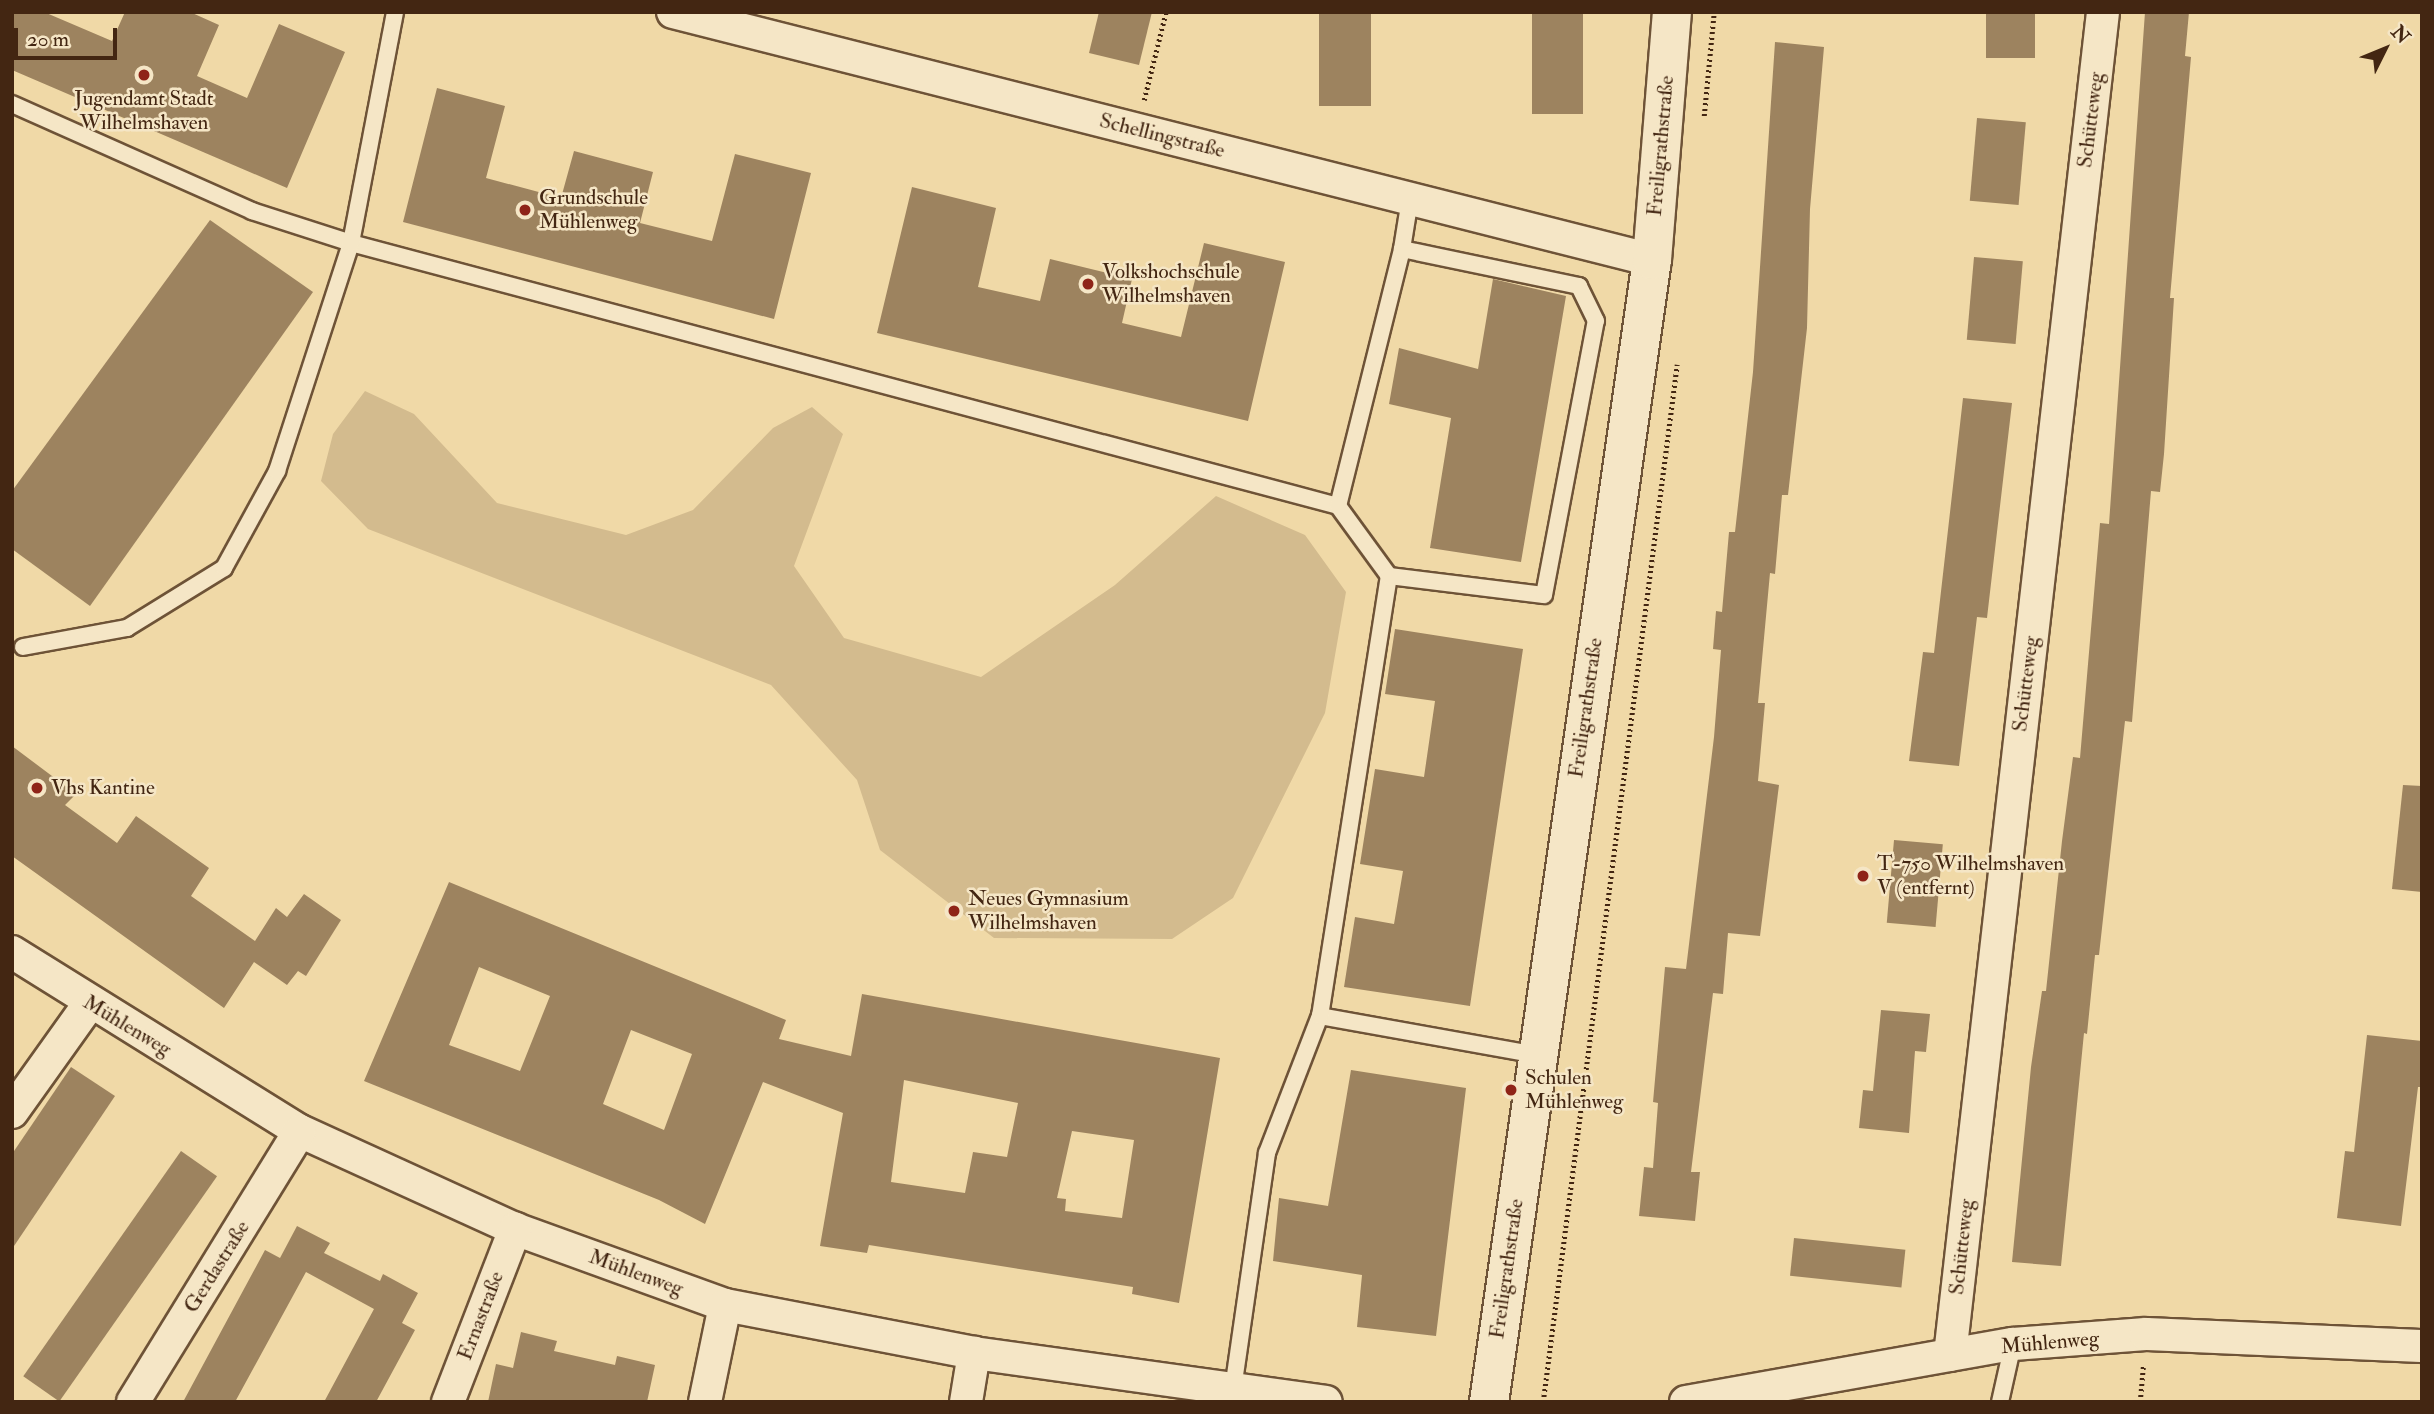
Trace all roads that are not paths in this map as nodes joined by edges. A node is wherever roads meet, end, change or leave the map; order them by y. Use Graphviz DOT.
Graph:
graph roads {
  1 [pos="395,12"];
  2 [pos="673,12"];
  3 [pos="1672,12"];
  4 [pos="2103,12"];
  5 [pos="12,104"];
  6 [pos="1410,199"];
  7 [pos="351,243"];
  8 [pos="1402,249"];
  9 [pos="1652,260"];
  10 [pos="1338,506"];
  11 [pos="1389,576"];
  12 [pos="23,647"];
  13 [pos="12,952"];
  14 [pos="89,1004"];
  15 [pos="1320,1017"];
  16 [pos="1536,1055"];
  17 [pos="12,1112"];
  18 [pos="300,1131"];
  19 [pos="514,1229"];
  20 [pos="725,1305"];
  21 [pos="2421,1338"];
  22 [pos="2013,1344"];
  23 [pos="974,1353"];
  24 [pos="1950,1355"];
  25 [pos="1233,1389"];
  26 [pos="133,1402"];
  27 [pos="448,1402"];
  28 [pos="705,1402"];
  29 [pos="966,1402"];
  30 [pos="1326,1402"];
  31 [pos="1489,1402"];
  32 [pos="1686,1402"];
  33 [pos="2000,1402"];
  1 -- 7 [label="lane"];
  2 -- 6 [label="street, Schellingstraße"];
  3 -- 9 [label="street, Freiligrathstraße"];
  4 -- 24 [label="street, Schütteweg"];
  5 -- 7 [label="lane"];
  6 -- 8 [label="lane"];
  6 -- 9 [label="street, Schellingstraße"];
  7 -- 10 [label="lane"];
  7 -- 12 [label="lane"];
  8 -- 10 [label="lane"];
  8 -- 11 [label="lane"];
  9 -- 16 [label="street, Freiligrathstraße"];
  10 -- 11 [label="lane"];
  11 -- 15 [label="lane"];
  13 -- 14 [label="street, Mühlenweg"];
  14 -- 17 [label="street"];
  14 -- 18 [label="street, Mühlenweg"];
  15 -- 16 [label="lane"];
  15 -- 25 [label="lane"];
  16 -- 31 [label="street, Freiligrathstraße"];
  18 -- 19 [label="street, Mühlenweg"];
  18 -- 26 [label="street, Gerdastraße"];
  19 -- 20 [label="street, Mühlenweg"];
  19 -- 27 [label="street, Ernastraße"];
  20 -- 23 [label="street, Mühlenweg"];
  20 -- 28 [label="street"];
  21 -- 22 [label="street, Mühlenweg"];
  22 -- 24 [label="street, Mühlenweg"];
  22 -- 33 [label="lane"];
  23 -- 25 [label="street, Mühlenweg"];
  23 -- 29 [label="street"];
  24 -- 32 [label="street, Mühlenweg"];
  25 -- 30 [label="street, Mühlenweg"];
}
